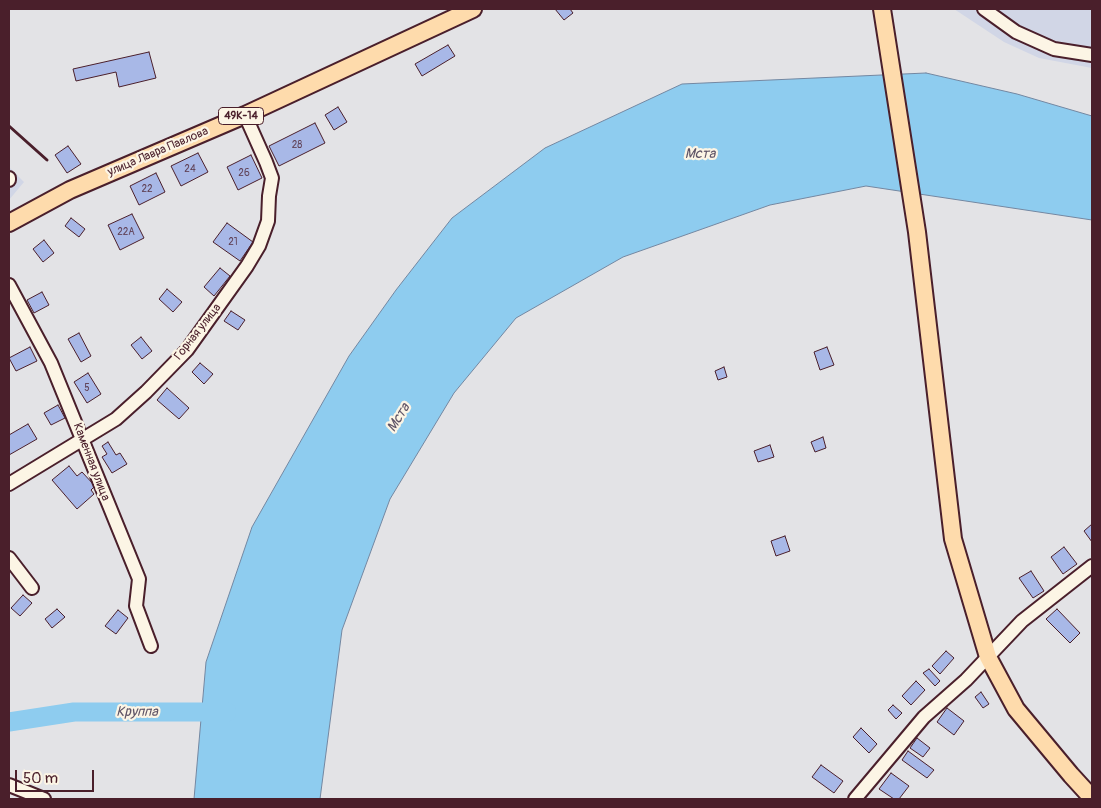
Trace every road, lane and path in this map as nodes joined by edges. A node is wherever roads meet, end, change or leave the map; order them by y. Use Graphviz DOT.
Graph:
graph roads {
  1 [pos="473,9"];
  2 [pos="882,9"];
  3 [pos="984,9"];
  4 [pos="1092,55"];
  5 [pos="244,115"];
  6 [pos="10,221"];
  7 [pos="9,285"];
  8 [pos="83,439"];
  9 [pos="9,484"];
  10 [pos="9,558"];
  11 [pos="1092,566"];
  12 [pos="32,588"];
  13 [pos="151,646"];
  14 [pos="988,657"];
  15 [pos="9,785"];
  16 [pos="1092,798"];
  17 [pos="44,799"];
  18 [pos="855,799"];
  1 -- 5 [label="main road, улица Лавра Павлова / 49К-14"];
  2 -- 14 [label="main road"];
  3 -- 4 [label="street"];
  5 -- 6 [label="main road, улица Лавра Павлова / 49К-14"];
  5 -- 8 [label="street, Горная улица"];
  7 -- 8 [label="street, Каменная улица"];
  8 -- 9 [label="street, Горная улица"];
  8 -- 13 [label="street, Каменная улица"];
  10 -- 12 [label="street"];
  11 -- 14 [label="street"];
  14 -- 16 [label="main road"];
  14 -- 18 [label="street"];
  15 -- 17 [label="street"];
}
